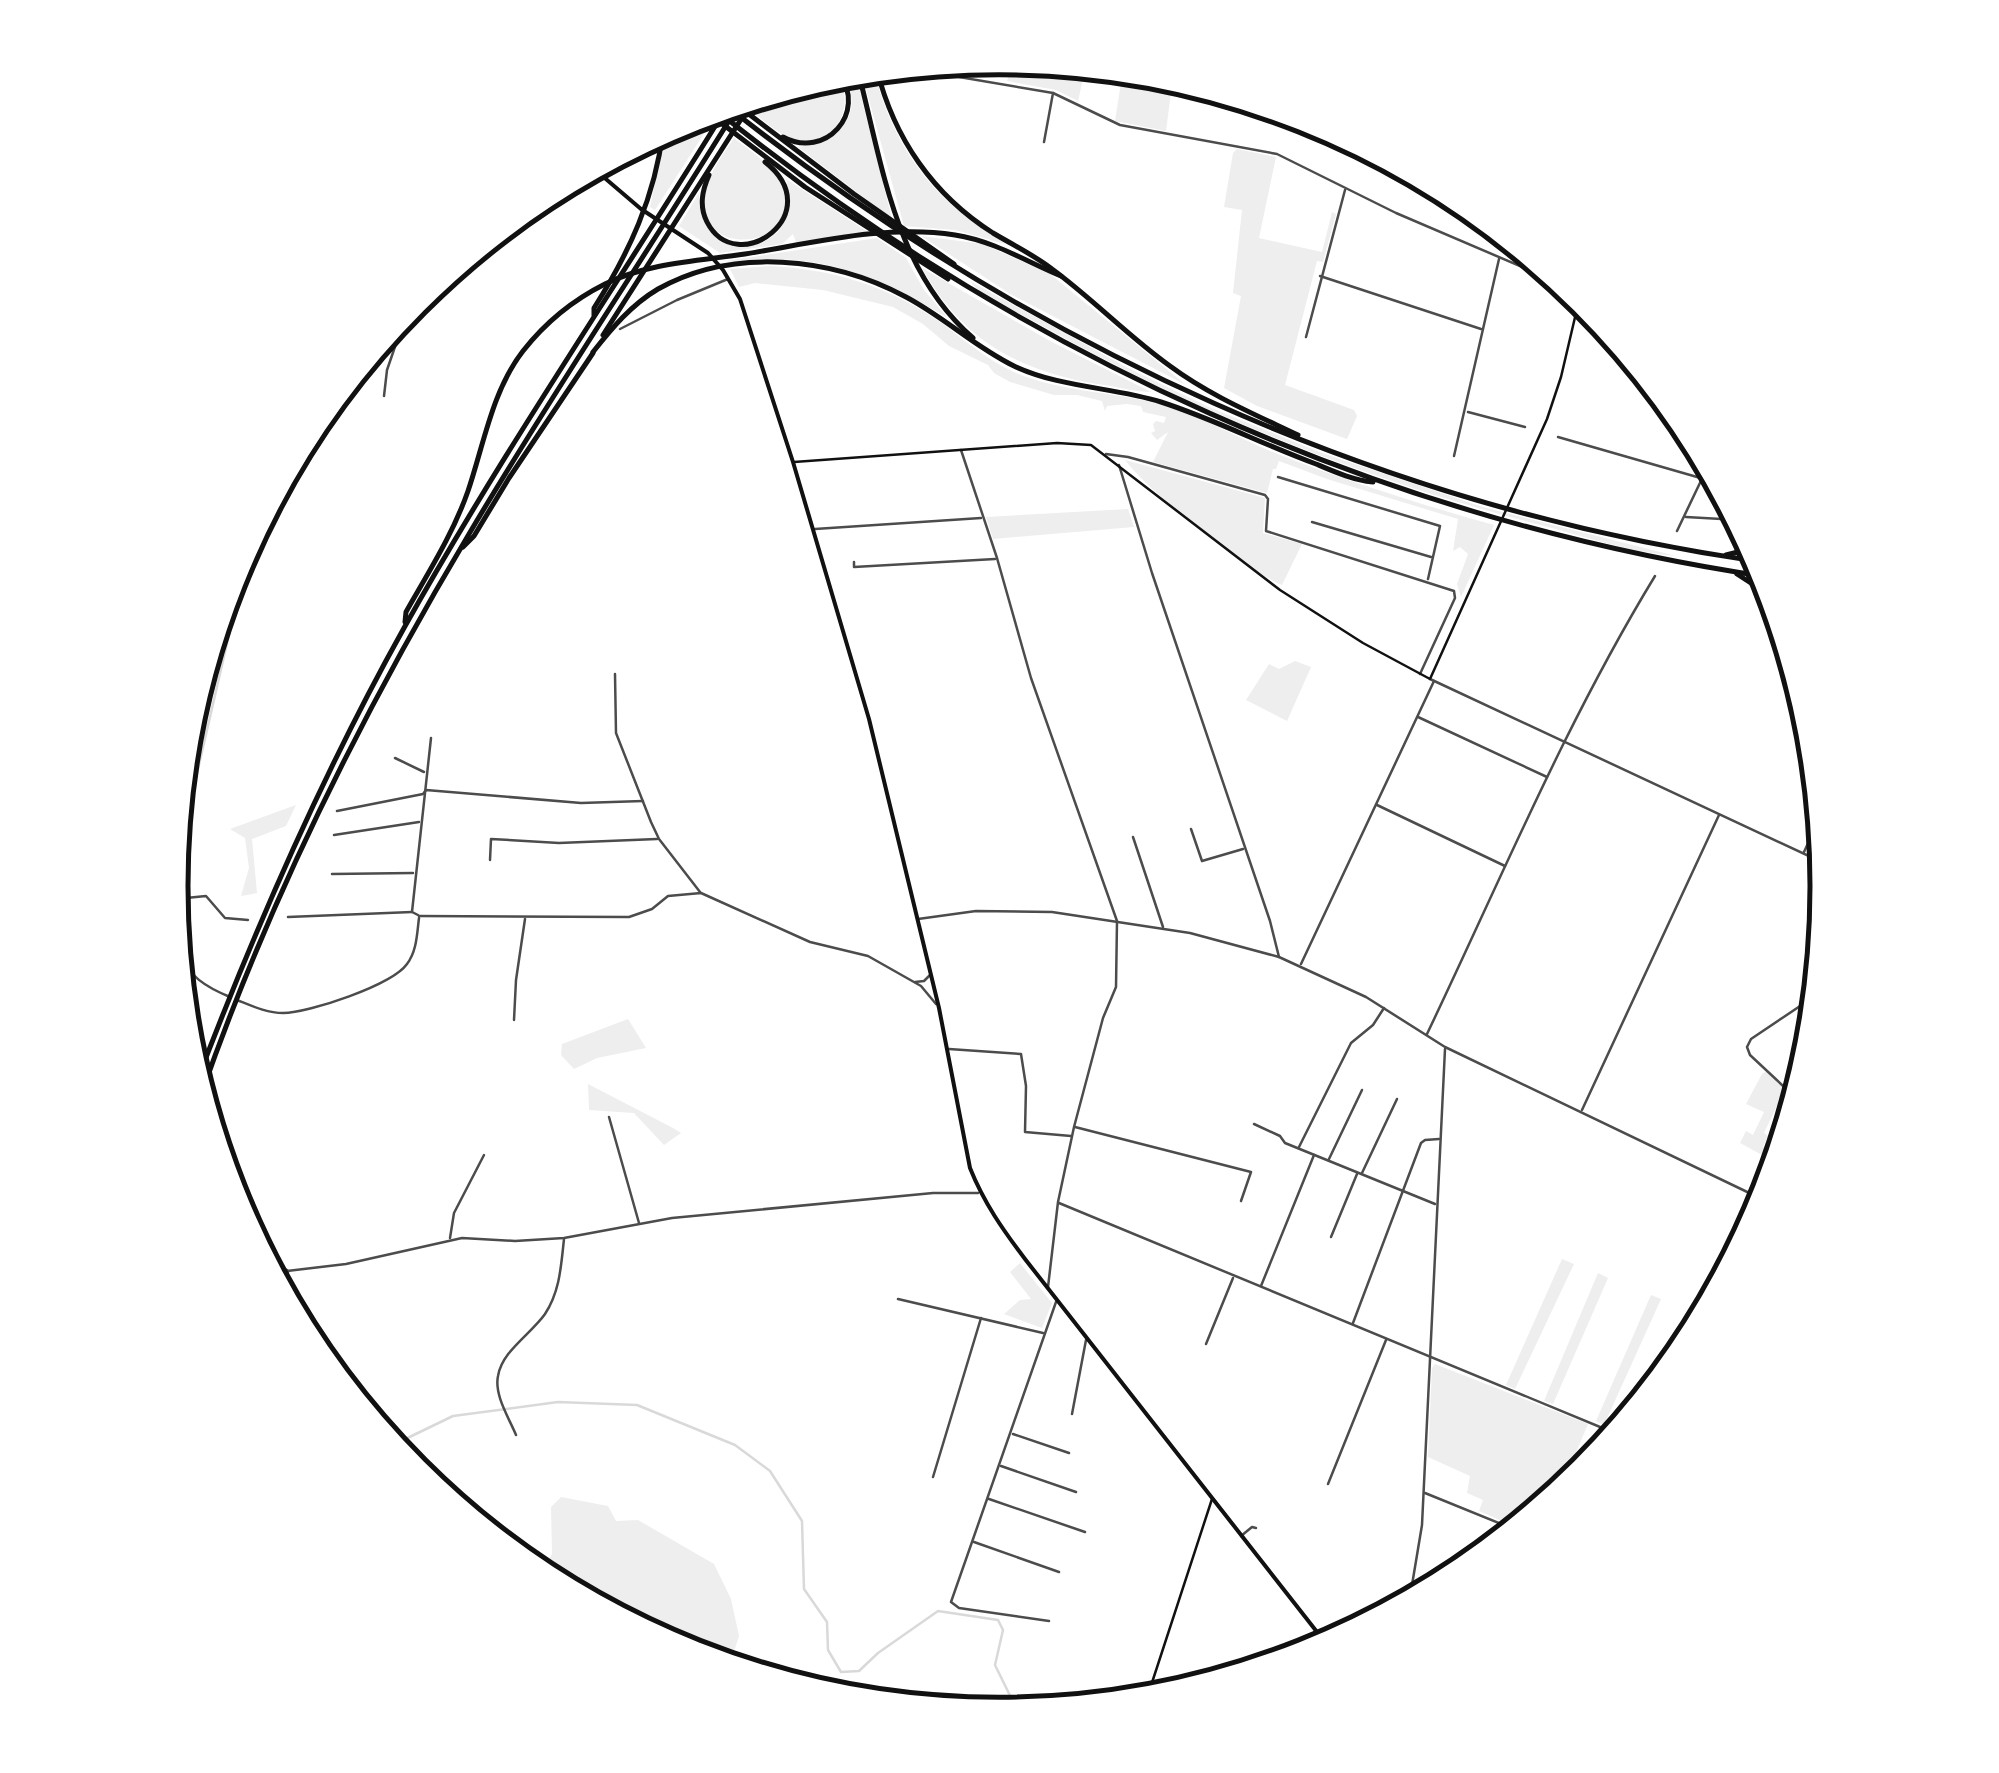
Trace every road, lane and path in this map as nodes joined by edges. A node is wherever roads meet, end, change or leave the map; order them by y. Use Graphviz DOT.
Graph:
graph roads {
  1 [pos="962,76"];
  2 [pos="881,84"];
  3 [pos="862,87"];
  4 [pos="846,90"];
  5 [pos="1052,94"];
  6 [pos="751,114"];
  7 [pos="752,114"];
  8 [pos="741,117"];
  9 [pos="743,117"];
  10 [pos="731,121"];
  11 [pos="727,123"];
  12 [pos="722,124"];
  13 [pos="714,127"];
  14 [pos="738,137"];
  15 [pos="1044,142"];
  16 [pos="659,151"];
  17 [pos="713,164"];
  18 [pos="605,178"];
  19 [pos="1345,188"];
  20 [pos="674,216"];
  21 [pos="661,237"];
  22 [pos="1499,258"];
  23 [pos="1527,270"];
  24 [pos="964,273"];
  25 [pos="1060,276"];
  26 [pos="1320,276"];
  27 [pos="729,278"];
  28 [pos="961,284"];
  29 [pos="1575,315"];
  30 [pos="594,318"];
  31 [pos="620,329"];
  32 [pos="1483,330"];
  33 [pos="1306,337"];
  34 [pos="395,344"];
  35 [pos="593,352"];
  36 [pos="1000,358"];
  37 [pos="384,396"];
  38 [pos="1466,412"];
  39 [pos="1525,427"];
  40 [pos="1558,437"];
  41 [pos="961,450"];
  42 [pos="1332,452"];
  43 [pos="1106,454"];
  44 [pos="1454,456"];
  45 [pos="793,462"];
  46 [pos="1120,465"];
  47 [pos="1278,477"];
  48 [pos="1700,478"];
  49 [pos="1703,482"];
  50 [pos="1383,483"];
  51 [pos="1686,517"];
  52 [pos="982,518"];
  53 [pos="1722,519"];
  54 [pos="1312,522"];
  55 [pos="813,530"];
  56 [pos="1677,532"];
  57 [pos="458,553"];
  58 [pos="1738,553"];
  59 [pos="1433,557"];
  60 [pos="1724,557"];
  61 [pos="997,558"];
  62 [pos="1741,559"];
  63 [pos="854,562"];
  64 [pos="1734,572"];
  65 [pos="1748,574"];
  66 [pos="1655,576"];
  67 [pos="1427,580"];
  68 [pos="1752,584"];
  69 [pos="405,626"];
  70 [pos="615,674"];
  71 [pos="1420,674"];
  72 [pos="1432,680"];
  73 [pos="1417,716"];
  74 [pos="431,738"];
  75 [pos="1565,742"];
  76 [pos="394,758"];
  77 [pos="425,773"];
  78 [pos="1548,778"];
  79 [pos="423,794"];
  80 [pos="643,801"];
  81 [pos="1376,804"];
  82 [pos="336,811"];
  83 [pos="1720,814"];
  84 [pos="420,822"];
  85 [pos="1191,829"];
  86 [pos="334,835"];
  87 [pos="1134,837"];
  88 [pos="658,839"];
  89 [pos="1809,841"];
  90 [pos="1245,848"];
  91 [pos="1804,853"];
  92 [pos="1810,856"];
  93 [pos="490,860"];
  94 [pos="1506,866"];
  95 [pos="414,873"];
  96 [pos="332,874"];
  97 [pos="702,894"];
  98 [pos="188,898"];
  99 [pos="412,912"];
  100 [pos="419,916"];
  101 [pos="288,917"];
  102 [pos="526,918"];
  103 [pos="916,919"];
  104 [pos="248,920"];
  105 [pos="1118,922"];
  106 [pos="1163,928"];
  107 [pos="1279,957"];
  108 [pos="1300,965"];
  109 [pos="193,975"];
  110 [pos="930,975"];
  111 [pos="914,981"];
  112 [pos="1802,1006"];
  113 [pos="938,1008"];
  114 [pos="1384,1008"];
  115 [pos="514,1020"];
  116 [pos="1426,1036"];
  117 [pos="1445,1047"];
  118 [pos="947,1049"];
  119 [pos="206,1055"];
  120 [pos="210,1071"];
  121 [pos="1785,1088"];
  122 [pos="1362,1090"];
  123 [pos="1397,1099"];
  124 [pos="1582,1110"];
  125 [pos="609,1117"];
  126 [pos="1254,1124"];
  127 [pos="1074,1127"];
  128 [pos="1072,1136"];
  129 [pos="1440,1139"];
  130 [pos="1298,1148"];
  131 [pos="484,1154"];
  132 [pos="1314,1155"];
  133 [pos="1328,1160"];
  134 [pos="1360,1173"];
  135 [pos="1402,1190"];
  136 [pos="979,1192"];
  137 [pos="1750,1193"];
  138 [pos="1241,1201"];
  139 [pos="1058,1202"];
  140 [pos="1437,1204"];
  141 [pos="639,1224"];
  142 [pos="1331,1236"];
  143 [pos="564,1238"];
  144 [pos="450,1240"];
  145 [pos="288,1272"];
  146 [pos="1234,1276"];
  147 [pos="1261,1287"];
  148 [pos="1048,1288"];
  149 [pos="898,1299"];
  150 [pos="1057,1300"];
  151 [pos="980,1318"];
  152 [pos="1352,1324"];
  153 [pos="1044,1334"];
  154 [pos="1086,1338"];
  155 [pos="1386,1338"];
  156 [pos="1206,1344"];
  157 [pos="1430,1357"];
  158 [pos="1072,1414"];
  159 [pos="1604,1429"];
  160 [pos="1011,1434"];
  161 [pos="516,1435"];
  162 [pos="1069,1453"];
  163 [pos="999,1466"];
  164 [pos="933,1476"];
  165 [pos="1328,1484"];
  166 [pos="1076,1492"];
  167 [pos="1424,1492"];
  168 [pos="988,1498"];
  169 [pos="1212,1498"];
  170 [pos="1501,1524"];
  171 [pos="1256,1528"];
  172 [pos="1085,1532"];
  173 [pos="1242,1536"];
  174 [pos="973,1541"];
  175 [pos="1059,1572"];
  176 [pos="1413,1584"];
  177 [pos="1048,1621"];
  178 [pos="1317,1633"];
  179 [pos="1152,1683"];
  1 -- 5 [label="street"];
  2 -- 25 [label="highway"];
  3 -- 36 [label="highway"];
  4 -- 7 [label="highway"];
  5 -- 15 [label="street"];
  5 -- 19 [label="street"];
  6 -- 24 [label="highway"];
  8 -- 24 [label="highway"];
  9 -- 17 [label="highway"];
  10 -- 28 [label="highway"];
  11 -- 20 [label="highway"];
  12 -- 14 [label="highway"];
  13 -- 30 [label="highway"];
  14 -- 17 [label="highway"];
  14 -- 28 [label="highway"];
  16 -- 30 [label="highway"];
  17 -- 20 [label="highway"];
  18 -- 27 [label="main road"];
  19 -- 22 [label="street"];
  19 -- 26 [label="street"];
  20 -- 21 [label="highway"];
  21 -- 35 [label="highway"];
  21 -- 57 [label="highway"];
  22 -- 23 [label="street"];
  22 -- 32 [label="street"];
  24 -- 42 [label="highway"];
  25 -- 42 [label="highway"];
  25 -- 69 [label="highway"];
  26 -- 32 [label="street"];
  26 -- 33 [label="street"];
  27 -- 31 [label="street"];
  27 -- 45 [label="main road"];
  28 -- 50 [label="highway"];
  29 -- 72 [label="main road"];
  30 -- 69 [label="highway"];
  32 -- 38 [label="street"];
  34 -- 37 [label="street"];
  35 -- 36 [label="highway"];
  35 -- 57 [label="highway"];
  36 -- 50 [label="highway"];
  38 -- 39 [label="street"];
  38 -- 44 [label="street"];
  40 -- 48 [label="street"];
  41 -- 43 [label="main road"];
  41 -- 45 [label="main road"];
  41 -- 52 [label="street"];
  42 -- 60 [label="highway"];
  43 -- 46 [label="main road"];
  43 -- 67 [label="street"];
  45 -- 55 [label="main road"];
  46 -- 71 [label="main road"];
  46 -- 90 [label="street"];
  47 -- 59 [label="street"];
  49 -- 51 [label="street"];
  50 -- 64 [label="highway"];
  51 -- 53 [label="street"];
  51 -- 56 [label="street"];
  52 -- 55 [label="street"];
  52 -- 61 [label="street"];
  54 -- 59 [label="street"];
  55 -- 103 [label="main road"];
  57 -- 120 [label="highway"];
  58 -- 60 [label="highway"];
  59 -- 67 [label="street"];
  60 -- 62 [label="highway"];
  61 -- 63 [label="street"];
  61 -- 105 [label="street"];
  64 -- 65 [label="highway"];
  64 -- 68 [label="highway"];
  66 -- 75 [label="street"];
  67 -- 71 [label="street"];
  69 -- 119 [label="highway"];
  70 -- 80 [label="street"];
  71 -- 72 [label="main road"];
  72 -- 73 [label="street"];
  72 -- 75 [label="street"];
  73 -- 78 [label="street"];
  73 -- 81 [label="street"];
  74 -- 77 [label="street"];
  75 -- 78 [label="street"];
  75 -- 83 [label="street"];
  76 -- 77 [label="street"];
  77 -- 79 [label="street"];
  78 -- 94 [label="street"];
  79 -- 80 [label="street"];
  79 -- 82 [label="street"];
  79 -- 84 [label="street"];
  80 -- 88 [label="street"];
  81 -- 94 [label="street"];
  81 -- 108 [label="street"];
  83 -- 91 [label="street"];
  83 -- 124 [label="street"];
  84 -- 86 [label="street"];
  84 -- 95 [label="street"];
  85 -- 90 [label="street"];
  87 -- 106 [label="street"];
  88 -- 93 [label="street"];
  88 -- 97 [label="street"];
  89 -- 91 [label="street"];
  90 -- 107 [label="street"];
  91 -- 92 [label="street"];
  94 -- 116 [label="street"];
  95 -- 96 [label="street"];
  95 -- 99 [label="street"];
  97 -- 102 [label="street"];
  97 -- 111 [label="street"];
  98 -- 104 [label="street"];
  99 -- 100 [label="street"];
  99 -- 101 [label="street"];
  100 -- 102 [label="street"];
  100 -- 109 [label="street"];
  102 -- 115 [label="street"];
  103 -- 105 [label="street"];
  103 -- 110 [label="main road"];
  105 -- 106 [label="street"];
  105 -- 127 [label="street"];
  106 -- 107 [label="street"];
  107 -- 108 [label="street"];
  108 -- 114 [label="street"];
  110 -- 111 [label="street"];
  110 -- 113 [label="main road"];
  111 -- 113 [label="street"];
  112 -- 121 [label="street"];
  113 -- 118 [label="main road"];
  114 -- 116 [label="street"];
  114 -- 130 [label="street"];
  116 -- 117 [label="street"];
  117 -- 124 [label="street"];
  117 -- 129 [label="street"];
  118 -- 128 [label="street"];
  118 -- 136 [label="main road"];
  122 -- 133 [label="street"];
  123 -- 134 [label="street"];
  124 -- 137 [label="street"];
  125 -- 141 [label="street"];
  126 -- 130 [label="street"];
  127 -- 128 [label="street"];
  127 -- 138 [label="street"];
  128 -- 139 [label="street"];
  129 -- 135 [label="street"];
  129 -- 140 [label="street"];
  130 -- 132 [label="street"];
  131 -- 144 [label="street"];
  132 -- 133 [label="street"];
  132 -- 147 [label="street"];
  133 -- 134 [label="street"];
  134 -- 135 [label="street"];
  134 -- 142 [label="street"];
  135 -- 140 [label="street"];
  135 -- 152 [label="street"];
  136 -- 141 [label="street"];
  136 -- 148 [label="main road"];
  139 -- 146 [label="street"];
  139 -- 148 [label="street"];
  140 -- 157 [label="street"];
  141 -- 143 [label="street"];
  143 -- 144 [label="street"];
  143 -- 161 [label="street"];
  144 -- 145 [label="street"];
  146 -- 147 [label="street"];
  146 -- 156 [label="street"];
  147 -- 152 [label="street"];
  148 -- 150 [label="main road"];
  149 -- 151 [label="street"];
  150 -- 153 [label="street"];
  150 -- 154 [label="main road"];
  151 -- 153 [label="street"];
  151 -- 164 [label="street"];
  152 -- 155 [label="street"];
  153 -- 160 [label="street"];
  154 -- 158 [label="street"];
  154 -- 169 [label="main road"];
  155 -- 157 [label="street"];
  155 -- 165 [label="street"];
  157 -- 159 [label="street"];
  157 -- 167 [label="street"];
  160 -- 162 [label="street"];
  160 -- 163 [label="street"];
  163 -- 166 [label="street"];
  163 -- 168 [label="street"];
  167 -- 170 [label="street"];
  167 -- 176 [label="street"];
  168 -- 172 [label="street"];
  168 -- 174 [label="street"];
  169 -- 173 [label="main road"];
  169 -- 179 [label="main road"];
  171 -- 173 [label="street"];
  173 -- 178 [label="main road"];
  174 -- 175 [label="street"];
  174 -- 177 [label="street"];
}
